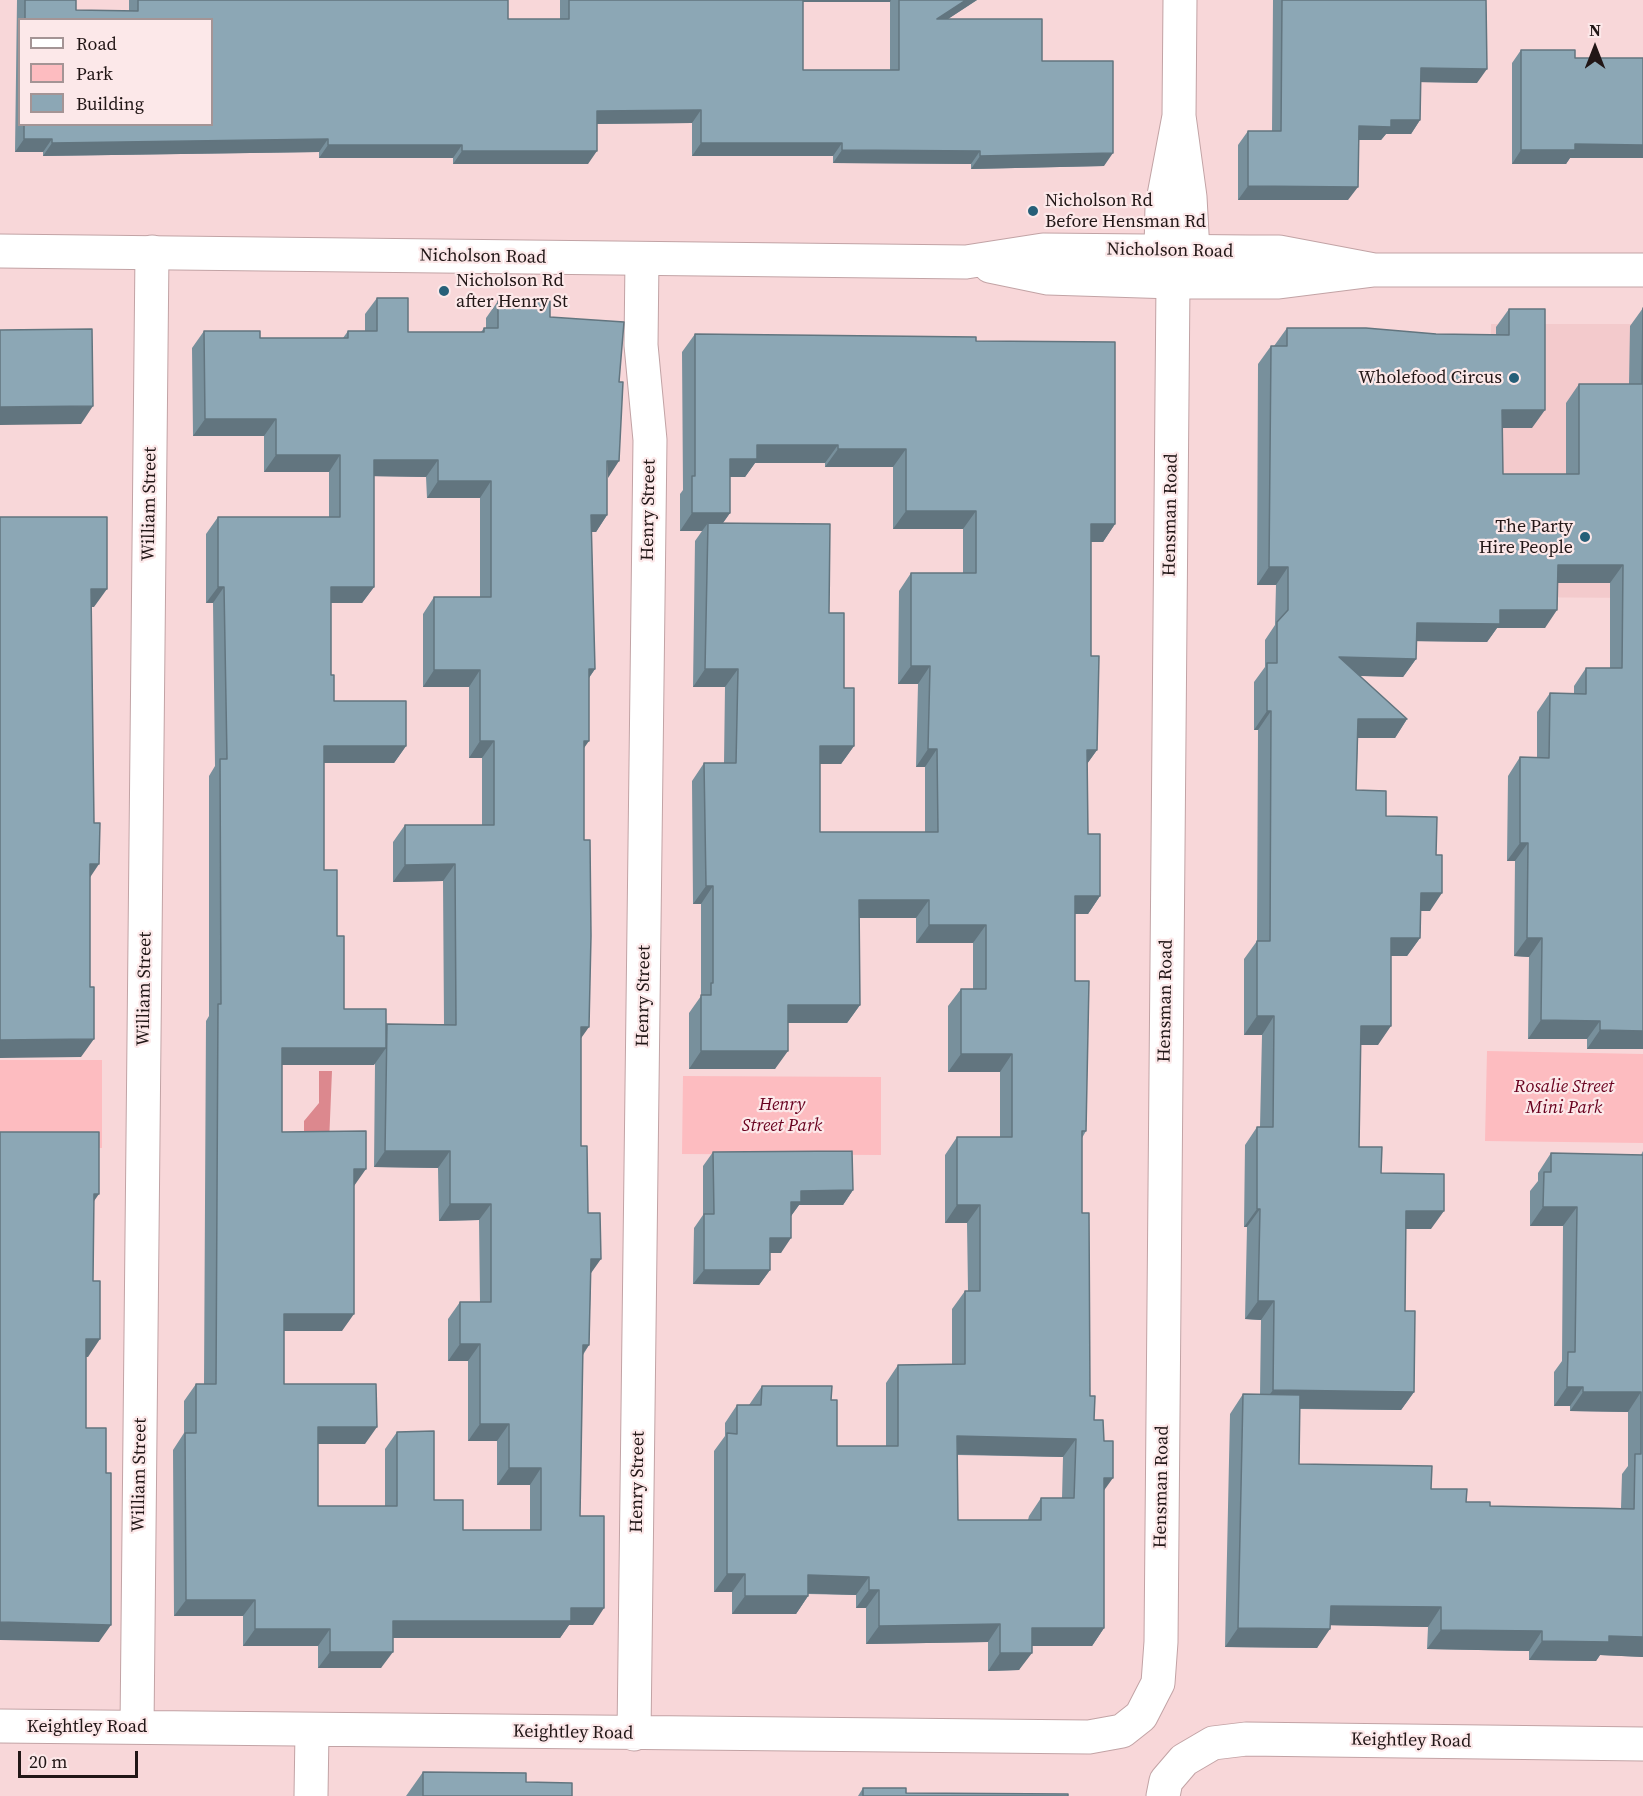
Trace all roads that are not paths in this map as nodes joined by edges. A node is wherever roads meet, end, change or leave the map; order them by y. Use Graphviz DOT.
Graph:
graph roads {
  1 [pos="1180,0"];
  2 [pos="0,251"];
  3 [pos="1177,251"];
  4 [pos="152,252"];
  5 [pos="642,259"];
  6 [pos="966,262"];
  7 [pos="1374,270"];
  8 [pos="1643,270"];
  9 [pos="1173,282"];
  10 [pos="1141,1716"];
  11 [pos="0,1726"];
  12 [pos="137,1727"];
  13 [pos="312,1731"];
  14 [pos="634,1734"];
  15 [pos="1643,1744"];
  16 [pos="311,1796"];
  17 [pos="1163,1796"];
  1 -- 3 [label="street, Hensman Road"];
  2 -- 4 [label="street, Nicholson Road"];
  3 -- 6 [label="street, Nicholson Road"];
  3 -- 7 [label="street, Nicholson Road"];
  3 -- 9 [label="street, Hensman Road"];
  4 -- 5 [label="street, Nicholson Road"];
  4 -- 12 [label="street, William Street"];
  5 -- 6 [label="street, Nicholson Road"];
  5 -- 14 [label="street, Henry Street"];
  6 -- 9 [label="street, Nicholson Road"];
  7 -- 8 [label="street, Nicholson Road"];
  7 -- 9 [label="street, Nicholson Road"];
  9 -- 10 [label="street, Hensman Road"];
  10 -- 14 [label="street, Keightley Road"];
  11 -- 12 [label="street, Keightley Road"];
  12 -- 13 [label="street, Keightley Road"];
  13 -- 14 [label="street, Keightley Road"];
  13 -- 16 [label="street"];
  15 -- 17 [label="street, Keightley Road"];
}
